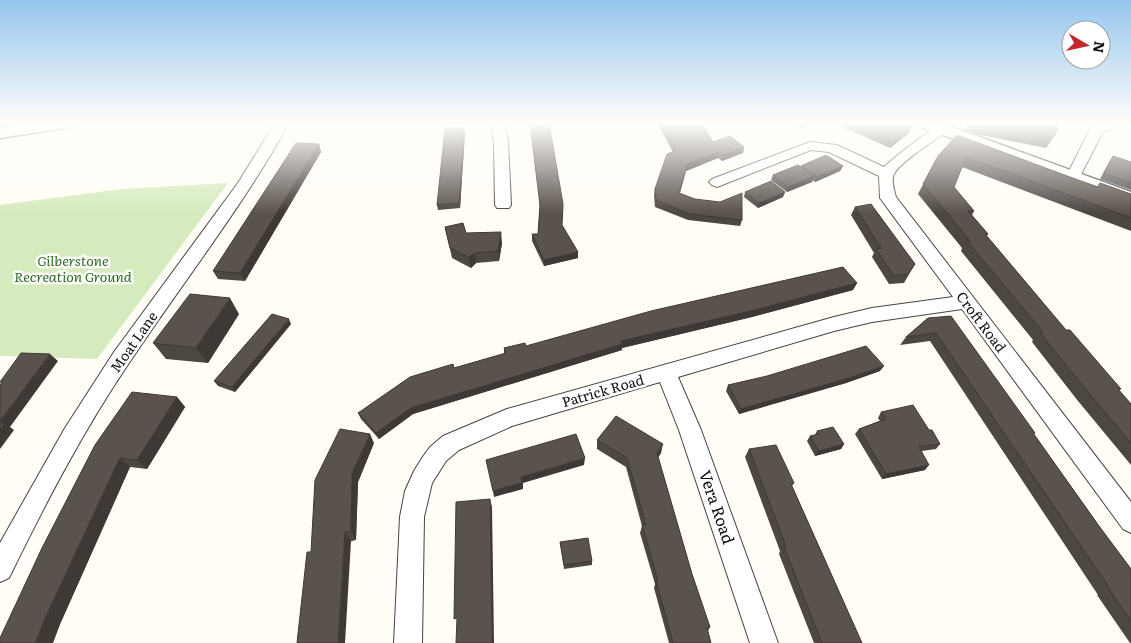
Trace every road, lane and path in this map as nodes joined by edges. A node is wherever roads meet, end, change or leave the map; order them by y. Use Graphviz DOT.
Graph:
graph roads {
  1 [pos="265,153"];
  2 [pos="501,153"];
  3 [pos="792,153"];
  4 [pos="843,153"];
  5 [pos="908,153"];
  6 [pos="1007,153"];
  7 [pos="1085,153"];
  8 [pos="887,174"];
  9 [pos="1073,177"];
  10 [pos="718,182"];
  11 [pos="1131,199"];
  12 [pos="503,205"];
  13 [pos="966,302"];
  14 [pos="666,373"];
  15 [pos="1131,521"];
  16 [pos="0,569"];
  17 [pos="408,643"];
  18 [pos="764,643"];
  1 -- 16 [label="street, Moat Lane"];
  2 -- 12 [label="street"];
  3 -- 10 [label="street"];
  4 -- 8 [label="street"];
  5 -- 8 [label="street"];
  6 -- 9 [label="street"];
  7 -- 9 [label="street"];
  8 -- 13 [label="street, Croft Road"];
  9 -- 11 [label="street"];
  13 -- 14 [label="street, Patrick Road"];
  13 -- 15 [label="street, Croft Road"];
  14 -- 17 [label="street, Patrick Road"];
  14 -- 18 [label="street, Vera Road"];
}
